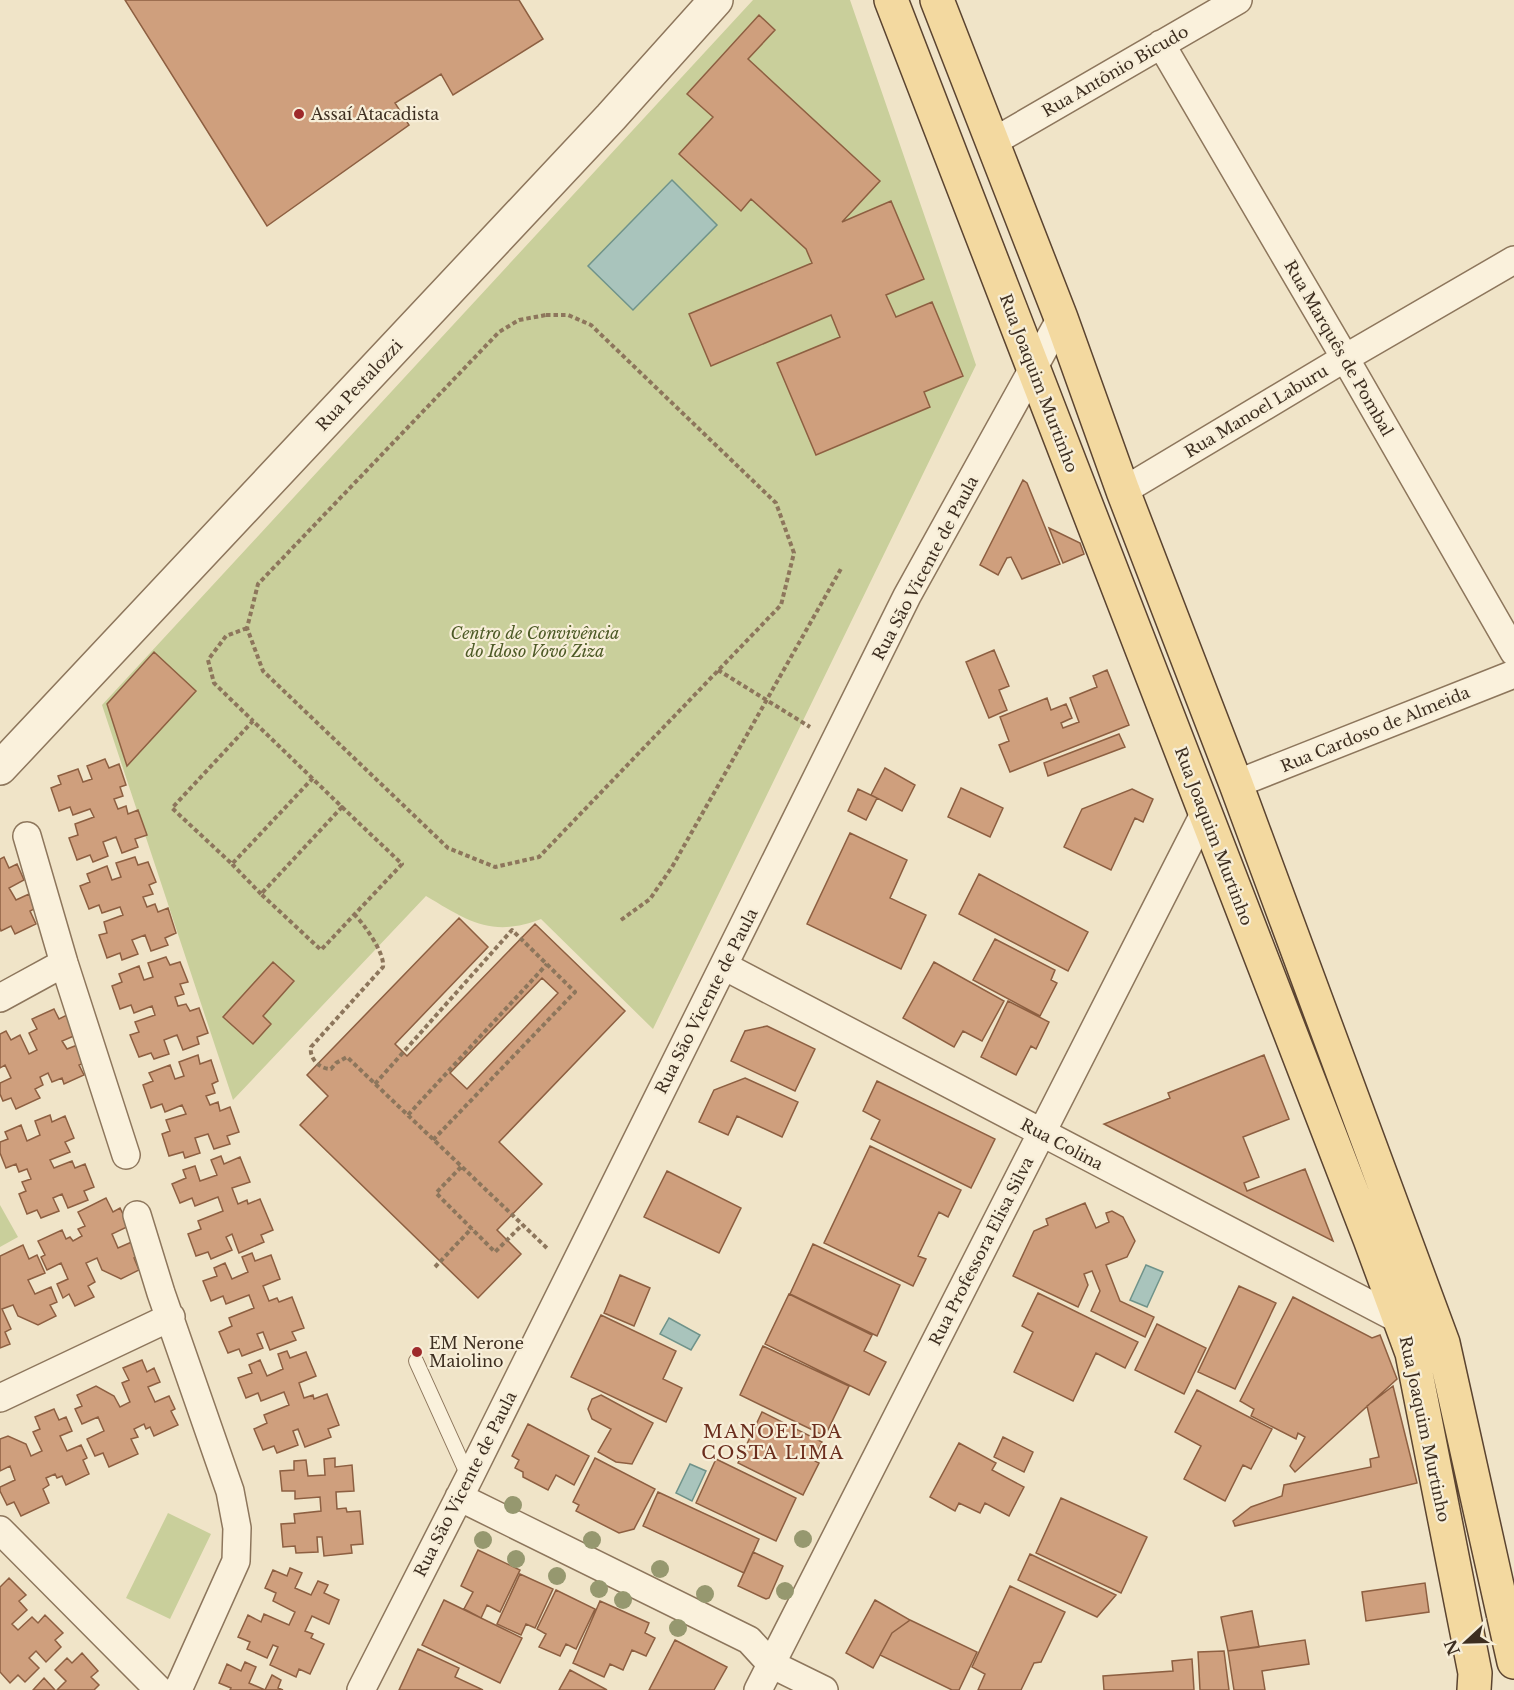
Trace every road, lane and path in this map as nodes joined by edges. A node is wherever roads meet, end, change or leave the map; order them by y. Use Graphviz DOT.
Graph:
graph roads {
  1 [pos="716,0"];
  2 [pos="891,0"];
  3 [pos="937,0"];
  4 [pos="1238,0"];
  5 [pos="1161,44"];
  6 [pos="993,142"];
  7 [pos="1514,260"];
  8 [pos="1061,318"];
  9 [pos="1345,358"];
  10 [pos="1033,368"];
  11 [pos="1124,491"];
  12 [pos="842,567"];
  13 [pos="247,628"];
  14 [pos="1514,652"];
  15 [pos="718,670"];
  16 [pos="1514,674"];
  17 [pos="767,701"];
  18 [pos="253,721"];
  19 [pos="836,742"];
  20 [pos="0,768"];
  21 [pos="313,778"];
  22 [pos="1236,784"];
  23 [pos="342,807"];
  24 [pos="1205,812"];
  25 [pos="27,836"];
  26 [pos="232,864"];
  27 [pos="261,894"];
  28 [pos="354,914"];
  29 [pos="621,920"];
  30 [pos="64,963"];
  31 [pos="547,964"];
  32 [pos="724,966"];
  33 [pos="0,998"];
  34 [pos="375,1084"];
  35 [pos="408,1115"];
  36 [pos="1042,1133"];
  37 [pos="433,1140"];
  38 [pos="126,1155"];
  39 [pos="461,1167"];
  40 [pos="137,1215"];
  41 [pos="522,1225"];
  42 [pos="472,1228"];
  43 [pos="435,1267"];
  44 [pos="571,1271"];
  45 [pos="171,1317"];
  46 [pos="1400,1320"];
  47 [pos="416,1360"];
  48 [pos="0,1398"];
  49 [pos="464,1488"];
  50 [pos="0,1530"];
  51 [pos="1514,1662"];
  52 [pos="771,1664"];
  53 [pos="159,1690"];
  54 [pos="178,1690"];
  55 [pos="361,1690"];
  56 [pos="758,1690"];
  57 [pos="824,1690"];
  58 [pos="1474,1690"];
  1 -- 20 [label="street, Rua Pestalozzi"];
  2 -- 10 [label="main road, Rua Joaquim Murtinho"];
  3 -- 6 [label="main road, Rua Joaquim Murtinho"];
  4 -- 5 [label="street, Rua Antônio Bicudo"];
  5 -- 6 [label="street, Rua Antônio Bicudo"];
  5 -- 9 [label="street, Rua Marquês de Pombal"];
  6 -- 8 [label="main road, Rua Joaquim Murtinho"];
  7 -- 9 [label="street, Rua Manoel Laburu"];
  8 -- 10 [label="street, Rua São Vicente de Paula"];
  8 -- 11 [label="main road, Rua Joaquim Murtinho"];
  9 -- 11 [label="street, Rua Manoel Laburu"];
  9 -- 14 [label="street, Rua Marquês de Pombal"];
  10 -- 19 [label="street, Rua São Vicente de Paula"];
  10 -- 24 [label="main road, Rua Joaquim Murtinho"];
  11 -- 22 [label="main road, Rua Joaquim Murtinho"];
  12 -- 17 [label="path"];
  13 -- 15 [label="path"];
  13 -- 15 [label="path"];
  13 -- 18 [label="path"];
  15 -- 17 [label="path"];
  16 -- 22 [label="street, Rua Cardoso de Almeida"];
  17 -- 19 [label="path"];
  17 -- 29 [label="path"];
  18 -- 21 [label="path"];
  18 -- 26 [label="path"];
  19 -- 32 [label="street, Rua São Vicente de Paula"];
  21 -- 23 [label="path"];
  21 -- 26 [label="path"];
  22 -- 51 [label="main road, Rua Joaquim Murtinho"];
  23 -- 27 [label="path"];
  23 -- 28 [label="path"];
  24 -- 36 [label="street, Rua Professora Elisa Silva"];
  24 -- 46 [label="main road, Rua Joaquim Murtinho"];
  25 -- 30 [label="street"];
  26 -- 27 [label="path"];
  27 -- 28 [label="path"];
  28 -- 34 [label="path"];
  30 -- 33 [label="street"];
  30 -- 38 [label="street"];
  31 -- 34 [label="path"];
  31 -- 35 [label="path"];
  31 -- 37 [label="path"];
  32 -- 36 [label="street, Rua Colina"];
  32 -- 44 [label="street, Rua São Vicente de Paula"];
  34 -- 35 [label="path"];
  35 -- 37 [label="path"];
  36 -- 46 [label="street, Rua Colina"];
  36 -- 52 [label="street, Rua Professora Elisa Silva"];
  37 -- 39 [label="path"];
  39 -- 41 [label="path"];
  39 -- 42 [label="path"];
  40 -- 45 [label="street"];
  41 -- 42 [label="path"];
  41 -- 44 [label="path"];
  42 -- 43 [label="path"];
  44 -- 49 [label="street, Rua São Vicente de Paula"];
  45 -- 48 [label="street"];
  45 -- 54 [label="street"];
  46 -- 58 [label="main road, Rua Joaquim Murtinho"];
  47 -- 49 [label="lane"];
  49 -- 52 [label="street"];
  49 -- 55 [label="street, Rua São Vicente de Paula"];
  50 -- 53 [label="street"];
  52 -- 56 [label="street, Rua Professora Elisa Silva"];
  52 -- 57 [label="street"];
}
